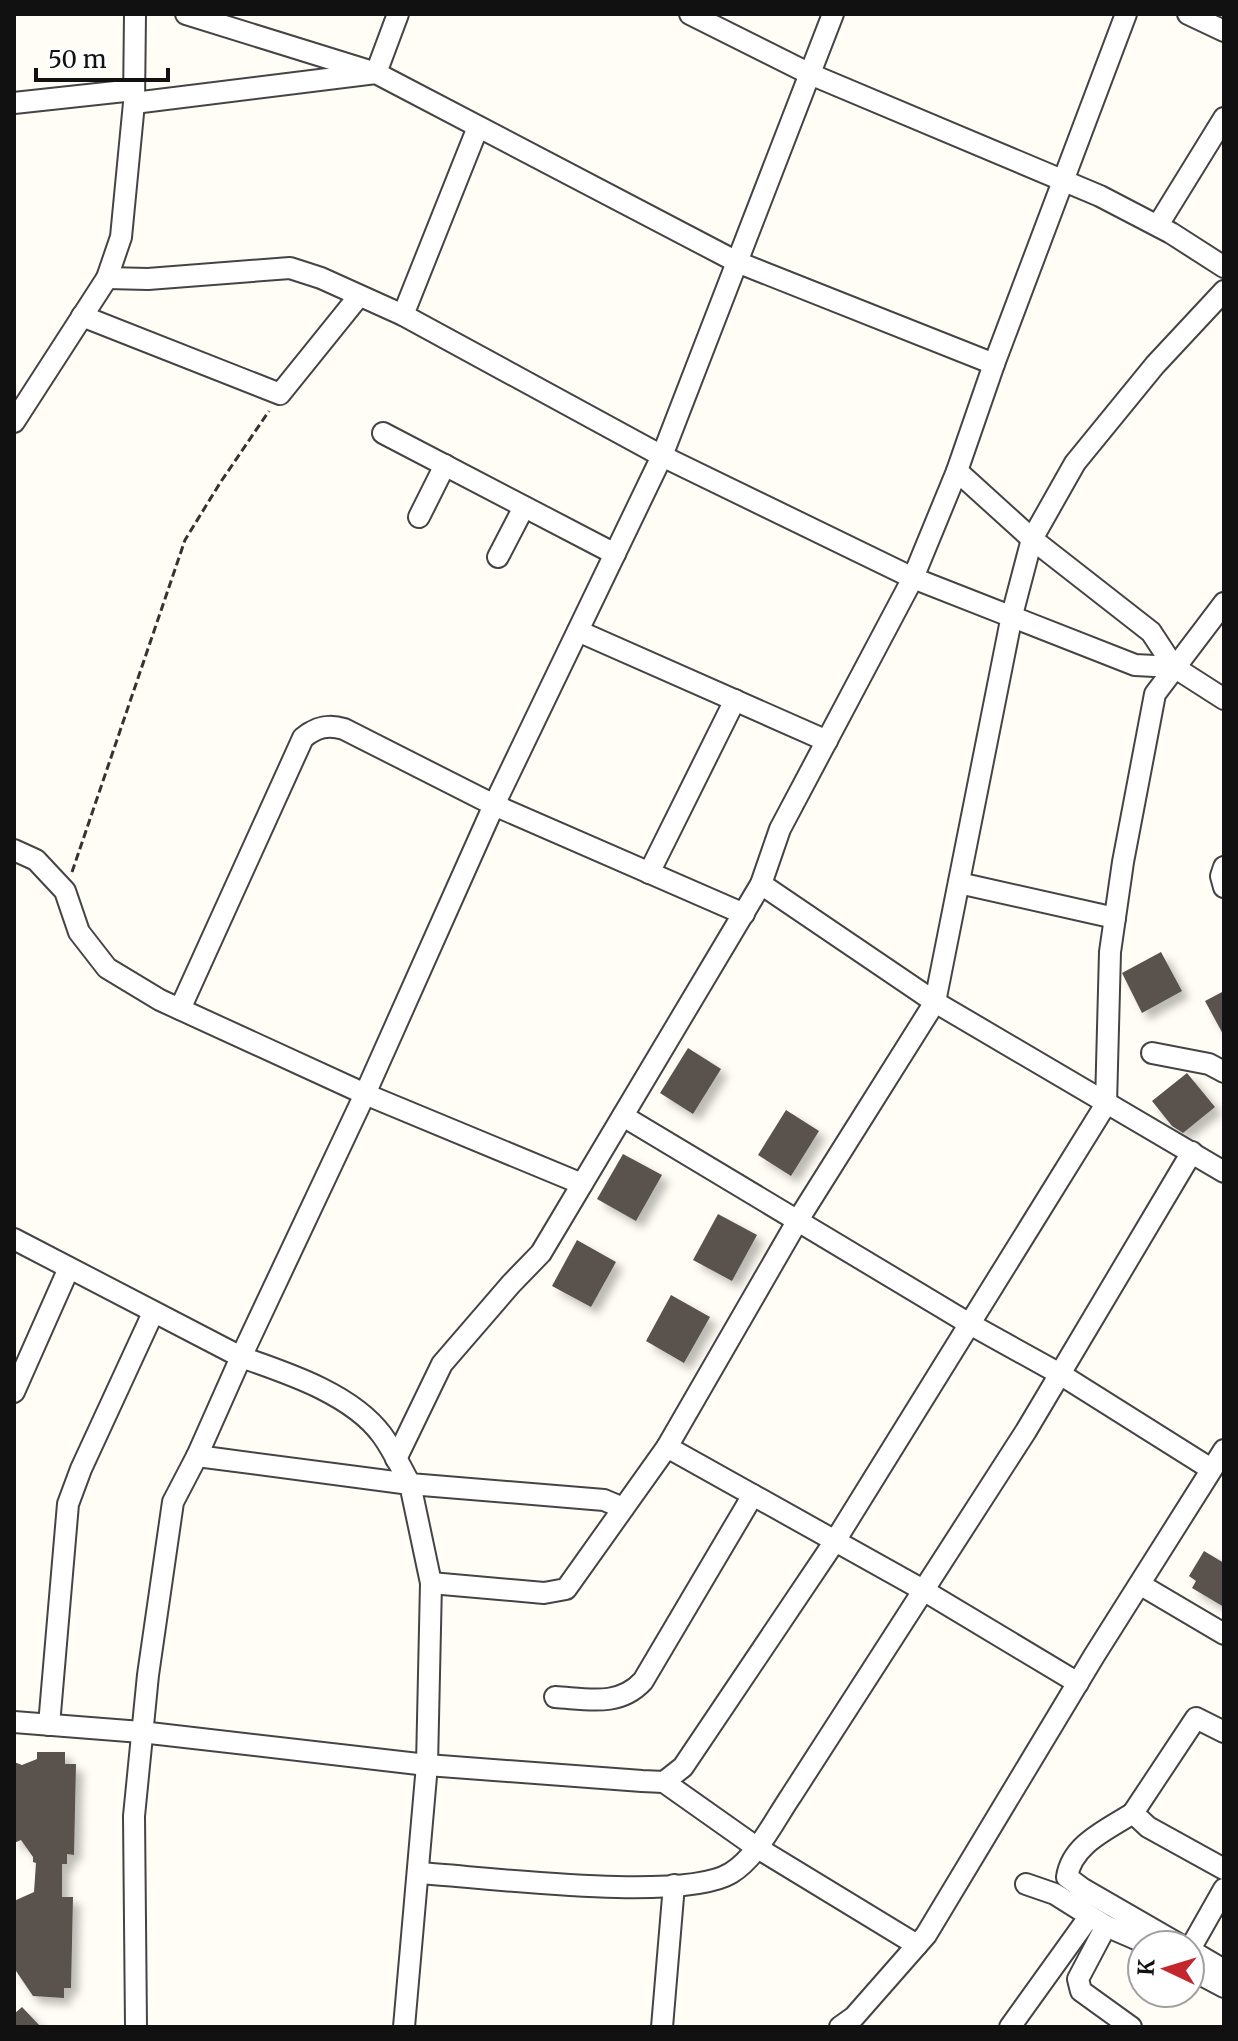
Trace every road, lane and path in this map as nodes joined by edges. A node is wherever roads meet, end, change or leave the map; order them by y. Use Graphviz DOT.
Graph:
graph roads {
  1 [pos="135,14"];
  2 [pos="186,14"];
  3 [pos="398,14"];
  4 [pos="690,14"];
  5 [pos="833,14"];
  6 [pos="1126,14"];
  7 [pos="1188,14"];
  8 [pos="1224,31"];
  9 [pos="376,73"];
  10 [pos="810,74"];
  11 [pos="134,97"];
  12 [pos="14,103"];
  13 [pos="1224,118"];
  14 [pos="478,127"];
  15 [pos="1063,181"];
  16 [pos="1158,225"];
  17 [pos="737,262"];
  18 [pos="1224,267"];
  19 [pos="107,278"];
  20 [pos="1224,291"];
  21 [pos="359,296"];
  22 [pos="403,315"];
  23 [pos="82,316"];
  24 [pos="994,364"];
  25 [pos="280,394"];
  26 [pos="14,422"];
  27 [pos="383,433"];
  28 [pos="662,456"];
  29 [pos="445,465"];
  30 [pos="957,471"];
  31 [pos="524,507"];
  32 [pos="419,517"];
  33 [pos="1032,539"];
  34 [pos="615,554"];
  35 [pos="498,557"];
  36 [pos="913,578"];
  37 [pos="1224,603"];
  38 [pos="1012,615"];
  39 [pos="578,631"];
  40 [pos="1174,667"];
  41 [pos="1224,699"];
  42 [pos="735,700"];
  43 [pos="827,741"];
  44 [pos="494,805"];
  45 [pos="14,850"];
  46 [pos="1224,867"];
  47 [pos="649,873"];
  48 [pos="959,883"];
  49 [pos="761,884"];
  50 [pos="1224,887"];
  51 [pos="65,891"];
  52 [pos="744,914"];
  53 [pos="1115,918"];
  54 [pos="935,1002"];
  55 [pos="180,1009"];
  56 [pos="1152,1053"];
  57 [pos="1224,1072"];
  58 [pos="365,1094"];
  59 [pos="1106,1104"];
  60 [pos="623,1116"];
  61 [pos="1192,1152"];
  62 [pos="1224,1172"];
  63 [pos="582,1184"];
  64 [pos="798,1220"];
  65 [pos="14,1239"];
  66 [pos="69,1268"];
  67 [pos="153,1313"];
  68 [pos="968,1323"];
  69 [pos="241,1357"];
  70 [pos="1060,1374"];
  71 [pos="14,1392"];
  72 [pos="667,1447"];
  73 [pos="1224,1450"];
  74 [pos="197,1456"];
  75 [pos="396,1459"];
  76 [pos="1211,1469"];
  77 [pos="410,1484"];
  78 [pos="753,1495"];
  79 [pos="623,1508"];
  80 [pos="835,1541"];
  81 [pos="431,1583"];
  82 [pos="1141,1585"];
  83 [pos="923,1590"];
  84 [pos="1224,1634"];
  85 [pos="1078,1683"];
  86 [pos="555,1697"];
  87 [pos="14,1722"];
  88 [pos="49,1725"];
  89 [pos="141,1732"];
  90 [pos="1224,1732"];
  91 [pos="427,1765"];
  92 [pos="664,1782"];
  93 [pos="1133,1813"];
  94 [pos="756,1847"];
  95 [pos="1224,1869"];
  96 [pos="419,1873"];
  97 [pos="1026,1884"];
  98 [pos="674,1885"];
  99 [pos="1224,1889"];
  100 [pos="1098,1921"];
  101 [pos="1152,1929"];
  102 [pos="1202,1929"];
  103 [pos="1126,1934"];
  104 [pos="917,1945"];
  105 [pos="1206,1959"];
  106 [pos="1224,1970"];
  107 [pos="1206,1977"];
  108 [pos="1224,1987"];
  109 [pos="854,2024"];
  110 [pos="136,2027"];
  111 [pos="404,2027"];
  112 [pos="662,2027"];
  113 [pos="1010,2027"];
  114 [pos="1131,2027"];
  1 -- 11 [label="street"];
  2 -- 9 [label="street"];
  3 -- 9 [label="street"];
  4 -- 10 [label="street"];
  5 -- 10 [label="street"];
  6 -- 15 [label="street"];
  7 -- 8 [label="street"];
  9 -- 11 [label="street"];
  9 -- 14 [label="street"];
  10 -- 15 [label="street"];
  10 -- 17 [label="street"];
  11 -- 12 [label="street"];
  11 -- 19 [label="street"];
  13 -- 16 [label="street"];
  14 -- 17 [label="street"];
  14 -- 22 [label="street"];
  15 -- 16 [label="street"];
  15 -- 24 [label="street"];
  16 -- 18 [label="street"];
  17 -- 24 [label="street"];
  17 -- 28 [label="street"];
  19 -- 21 [label="street"];
  19 -- 23 [label="street"];
  20 -- 33 [label="street"];
  21 -- 22 [label="street"];
  21 -- 25 [label="street"];
  22 -- 28 [label="street"];
  23 -- 25 [label="street"];
  23 -- 26 [label="street"];
  24 -- 30 [label="street"];
  25 -- 51 [label="path"];
  27 -- 29 [label="street"];
  28 -- 34 [label="street"];
  28 -- 36 [label="street"];
  29 -- 31 [label="street"];
  29 -- 32 [label="street"];
  30 -- 33 [label="street"];
  30 -- 36 [label="street"];
  31 -- 34 [label="street"];
  31 -- 35 [label="street"];
  33 -- 38 [label="street"];
  33 -- 40 [label="street"];
  34 -- 39 [label="street"];
  36 -- 38 [label="street"];
  36 -- 43 [label="street"];
  37 -- 40 [label="street"];
  38 -- 40 [label="street"];
  38 -- 48 [label="street"];
  39 -- 42 [label="street"];
  39 -- 44 [label="street"];
  40 -- 41 [label="street"];
  40 -- 53 [label="street"];
  42 -- 43 [label="street"];
  42 -- 47 [label="street"];
  43 -- 49 [label="street"];
  44 -- 47 [label="street"];
  44 -- 55 [label="street"];
  44 -- 58 [label="street"];
  45 -- 51 [label="street"];
  46 -- 50 [label="street"];
  47 -- 52 [label="street"];
  48 -- 53 [label="street"];
  48 -- 54 [label="street"];
  49 -- 52 [label="street"];
  49 -- 54 [label="street"];
  51 -- 55 [label="street"];
  52 -- 60 [label="street"];
  53 -- 59 [label="street"];
  54 -- 59 [label="street"];
  54 -- 64 [label="street"];
  55 -- 58 [label="street"];
  56 -- 57 [label="street"];
  58 -- 63 [label="street"];
  58 -- 69 [label="street"];
  59 -- 61 [label="street"];
  59 -- 68 [label="street"];
  60 -- 63 [label="street"];
  60 -- 64 [label="street"];
  61 -- 62 [label="street"];
  61 -- 70 [label="street"];
  63 -- 75 [label="street"];
  64 -- 68 [label="street"];
  64 -- 72 [label="street"];
  65 -- 66 [label="street"];
  66 -- 67 [label="street"];
  66 -- 71 [label="street"];
  67 -- 69 [label="street"];
  67 -- 88 [label="street"];
  68 -- 70 [label="street"];
  68 -- 80 [label="street"];
  69 -- 74 [label="street"];
  69 -- 75 [label="street"];
  70 -- 76 [label="street"];
  70 -- 83 [label="street"];
  72 -- 78 [label="street"];
  72 -- 79 [label="street"];
  73 -- 76 [label="street"];
  74 -- 77 [label="street"];
  74 -- 89 [label="street"];
  75 -- 77 [label="street"];
  76 -- 82 [label="street"];
  77 -- 79 [label="street"];
  77 -- 81 [label="street"];
  78 -- 80 [label="street"];
  78 -- 86 [label="street"];
  79 -- 81 [label="street"];
  80 -- 83 [label="street"];
  80 -- 92 [label="street"];
  81 -- 91 [label="street"];
  82 -- 84 [label="street"];
  82 -- 85 [label="street"];
  83 -- 85 [label="street"];
  83 -- 94 [label="street"];
  85 -- 104 [label="street"];
  87 -- 88 [label="street"];
  88 -- 89 [label="street"];
  89 -- 91 [label="street"];
  89 -- 110 [label="street"];
  90 -- 93 [label="street"];
  91 -- 92 [label="street"];
  91 -- 96 [label="street"];
  92 -- 94 [label="street"];
  93 -- 95 [label="street"];
  93 -- 101 [label="street"];
  94 -- 98 [label="street"];
  94 -- 104 [label="street"];
  96 -- 98 [label="street"];
  96 -- 111 [label="street"];
  97 -- 100 [label="street"];
  98 -- 112 [label="street"];
  99 -- 102 [label="street"];
  100 -- 103 [label="street"];
  100 -- 113 [label="street"];
  100 -- 114 [label="street"];
  104 -- 109 [label="street"];
  105 -- 106 [label="street"];
  107 -- 108 [label="street"];
}
